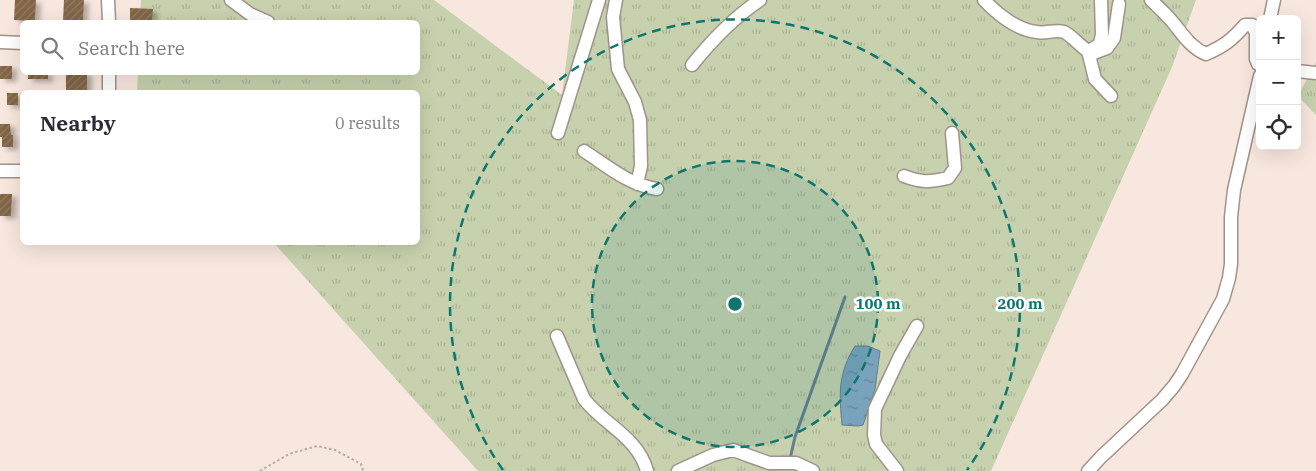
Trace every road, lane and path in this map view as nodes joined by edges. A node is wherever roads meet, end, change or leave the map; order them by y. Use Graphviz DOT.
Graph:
graph roads {
  1 [pos="108,0"];
  2 [pos="231,0"];
  3 [pos="598,0"];
  4 [pos="616,0"];
  5 [pos="760,0"];
  6 [pos="984,0"];
  7 [pos="1101,0"];
  8 [pos="1151,0"];
  9 [pos="1274,0"];
  10 [pos="993,4"];
  11 [pos="1119,4"];
  12 [pos="1271,15"];
  13 [pos="109,20"];
  14 [pos="264,20"];
  15 [pos="0,42"];
  16 [pos="20,42"];
  17 [pos="1089,53"];
  18 [pos="1256,60"];
  19 [pos="692,65"];
  20 [pos="1301,71"];
  21 [pos="1316,73"];
  22 [pos="109,75"];
  23 [pos="109,90"];
  24 [pos="1256,94"];
  25 [pos="1111,96"];
  26 [pos="558,133"];
  27 [pos="952,133"];
  28 [pos="584,151"];
  29 [pos="0,171"];
  30 [pos="20,171"];
  31 [pos="904,176"];
  32 [pos="637,184"];
  33 [pos="657,189"];
  34 [pos="917,326"];
  35 [pos="557,336"];
  36 [pos="260,471"];
  37 [pos="363,471"];
  38 [pos="647,471"];
  39 [pos="678,471"];
  40 [pos="813,471"];
  41 [pos="898,471"];
  42 [pos="1088,471"];
  1 -- 13 [label="street"];
  2 -- 14 [label="street"];
  3 -- 26 [label="street"];
  4 -- 32 [label="street"];
  5 -- 19 [label="street"];
  6 -- 10 [label="street"];
  7 -- 17 [label="street"];
  8 -- 18 [label="street"];
  9 -- 12 [label="street"];
  10 -- 17 [label="street"];
  11 -- 17 [label="street"];
  15 -- 16 [label="street"];
  17 -- 25 [label="street"];
  20 -- 21 [label="street"];
  22 -- 23 [label="street"];
  24 -- 42 [label="street"];
  27 -- 31 [label="street"];
  28 -- 32 [label="street"];
  29 -- 30 [label="street"];
  32 -- 33 [label="street"];
  34 -- 41 [label="street"];
  35 -- 38 [label="street"];
  36 -- 37 [label="path"];
  39 -- 40 [label="street"];
}
